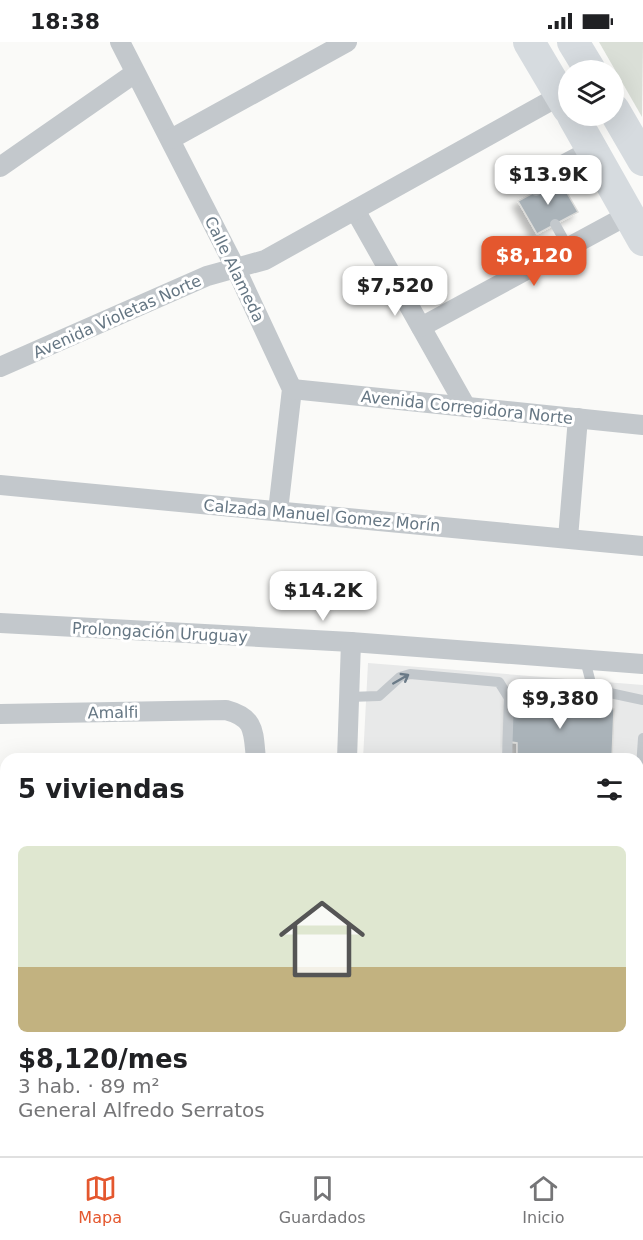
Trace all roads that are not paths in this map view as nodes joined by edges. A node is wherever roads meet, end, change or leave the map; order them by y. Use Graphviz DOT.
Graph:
graph roads {
  1 [pos="120,42"];
  2 [pos="347,42"];
  3 [pos="528,42"];
  4 [pos="554,42"];
  5 [pos="581,57"];
  6 [pos="135,73"];
  7 [pos="558,91"];
  8 [pos="558,110"];
  9 [pos="624,124"];
  10 [pos="578,126"];
  11 [pos="171,139"];
  12 [pos="639,144"];
  13 [pos="589,146"];
  14 [pos="0,167"];
  15 [pos="536,191"];
  16 [pos="355,210"];
  17 [pos="555,225"];
  18 [pos="636,227"];
  19 [pos="568,247"];
  20 [pos="236,269"];
  21 [pos="422,327"];
  22 [pos="0,367"];
  23 [pos="292,389"];
  24 [pos="466,407"];
  25 [pos="578,418"];
  26 [pos="643,425"];
  27 [pos="0,485"];
  28 [pos="278,511"];
  29 [pos="568,538"];
  30 [pos="643,546"];
  31 [pos="0,623"];
  32 [pos="351,642"];
  33 [pos="585,660"];
  34 [pos="643,664"];
  35 [pos="349,697"];
  36 [pos="643,700"];
  37 [pos="0,714"];
  38 [pos="643,738"];
  39 [pos="255,753"];
  40 [pos="347,753"];
  41 [pos="507,753"];
  42 [pos="642,753"];
  1 -- 6 [label="street, Calle Alameda"];
  2 -- 11 [label="street"];
  3 -- 7 [label="main road"];
  4 -- 5 [label="main road"];
  6 -- 11 [label="street, Calle Alameda"];
  6 -- 14 [label="street"];
  8 -- 16 [label="street, Avenida Violetas Norte"];
  9 -- 12 [label="main road"];
  10 -- 13 [label="main road"];
  11 -- 20 [label="street, Calle Alameda"];
  13 -- 15 [label="lane"];
  13 -- 18 [label="main road"];
  16 -- 20 [label="street, Avenida Violetas Norte"];
  16 -- 21 [label="street"];
  17 -- 19 [label="lane"];
  18 -- 19 [label="street"];
  19 -- 21 [label="street"];
  20 -- 22 [label="street, Avenida Violetas Norte"];
  20 -- 23 [label="street, Calle Alameda"];
  21 -- 24 [label="street"];
  23 -- 24 [label="street, Avenida Corregidora Norte"];
  23 -- 28 [label="street"];
  24 -- 25 [label="street, Avenida Corregidora Norte"];
  25 -- 26 [label="street, Avenida Corregidora Norte"];
  25 -- 29 [label="street"];
  27 -- 28 [label="street, Calzada Manuel Gomez Morín"];
  28 -- 29 [label="street, Calzada Manuel Gomez Morín"];
  29 -- 30 [label="street, Calzada Manuel Gomez Morín"];
  31 -- 32 [label="street, Prolongación Uruguay"];
  32 -- 33 [label="street, Prolongación Uruguay"];
  32 -- 35 [label="street"];
  33 -- 34 [label="street, Prolongación Uruguay"];
  33 -- 36 [label="lane"];
  35 -- 40 [label="street"];
  35 -- 41 [label="lane, one-way"];
  37 -- 39 [label="street, Amalfi"];
  38 -- 42 [label="lane"];
}
